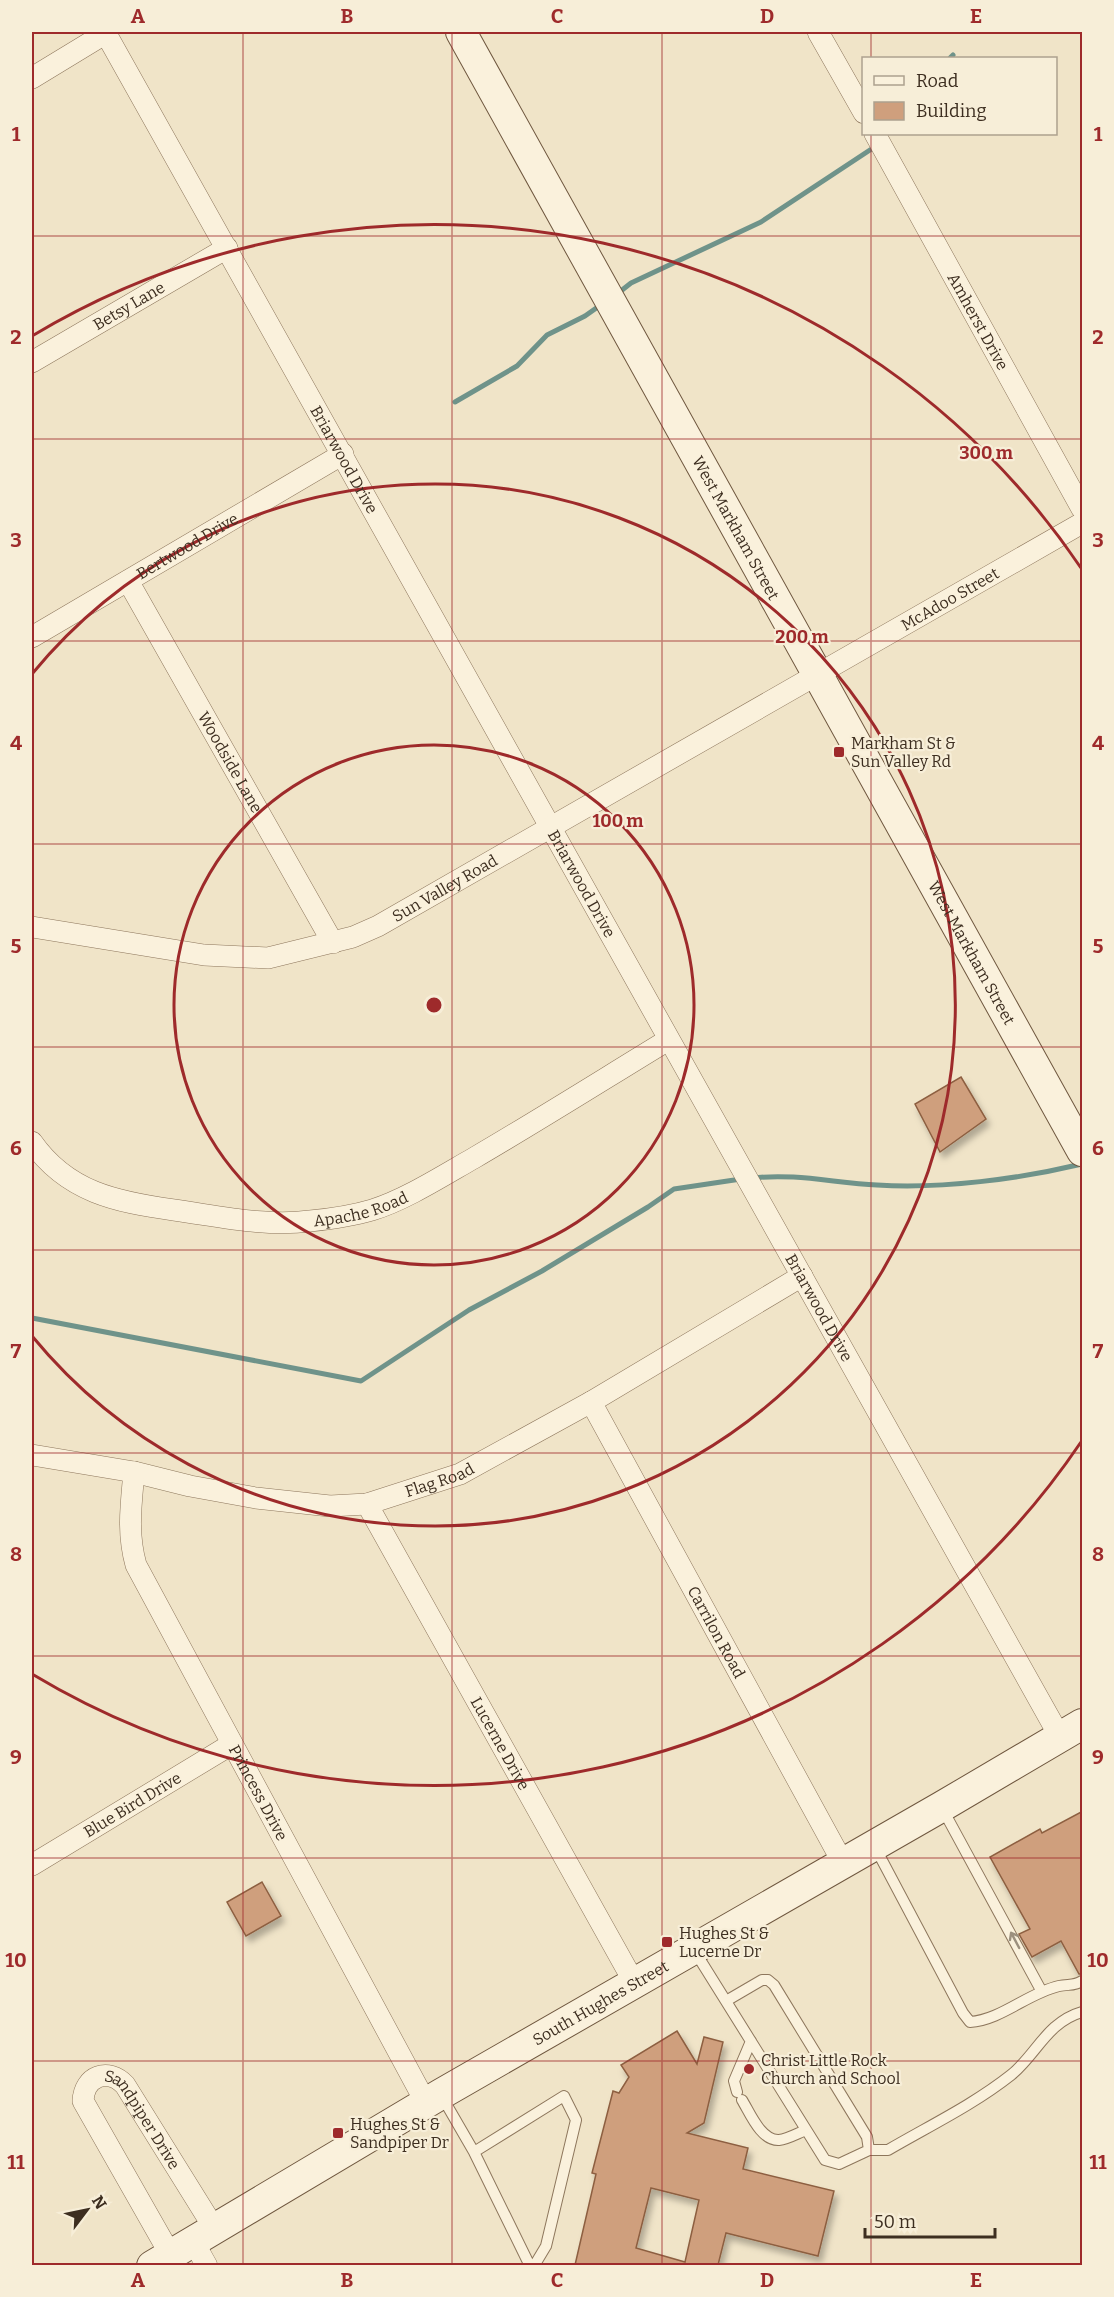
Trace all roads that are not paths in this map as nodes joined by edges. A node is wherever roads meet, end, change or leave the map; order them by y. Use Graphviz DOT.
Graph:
graph roads {
  1 [pos="105,32"];
  2 [pos="461,32"];
  3 [pos="818,32"];
  4 [pos="32,78"];
  5 [pos="862,109"];
  6 [pos="878,139"];
  7 [pos="227,248"];
  8 [pos="32,362"];
  9 [pos="343,454"];
  10 [pos="1083,509"];
  11 [pos="1083,523"];
  12 [pos="128,581"];
  13 [pos="32,637"];
  14 [pos="819,675"];
  15 [pos="550,826"];
  16 [pos="32,927"];
  17 [pos="333,943"];
  18 [pos="668,1040"];
  19 [pos="32,1142"];
  20 [pos="1083,1150"];
  21 [pos="802,1276"];
  22 [pos="591,1402"];
  23 [pos="32,1455"];
  24 [pos="134,1472"];
  25 [pos="367,1504"];
  26 [pos="1071,1730"];
  27 [pos="232,1743"];
  28 [pos="941,1808"];
  29 [pos="874,1846"];
  30 [pos="843,1863"];
  31 [pos="32,1865"];
  32 [pos="694,1950"];
  33 [pos="1083,1981"];
  34 [pos="635,1984"];
  35 [pos="1042,1992"];
  36 [pos="726,2001"];
  37 [pos="1083,2012"];
  38 [pos="751,2041"];
  39 [pos="434,2099"];
  40 [pos="806,2130"];
  41 [pos="869,2150"];
  42 [pos="474,2152"];
  43 [pos="187,2251"];
  44 [pos="532,2265"];
  1 -- 4 [label="street"];
  1 -- 7 [label="street, Briarwood Drive"];
  2 -- 14 [label="main road, West Markham Street"];
  3 -- 5 [label="street"];
  6 -- 10 [label="street, Amherst Drive"];
  7 -- 8 [label="street, Betsy Lane"];
  7 -- 9 [label="street, Briarwood Drive"];
  9 -- 12 [label="street, Bertwood Drive"];
  9 -- 15 [label="street, Briarwood Drive"];
  11 -- 14 [label="street, McAdoo Street"];
  12 -- 13 [label="street, Bertwood Drive"];
  12 -- 17 [label="street, Woodside Lane"];
  14 -- 15 [label="street, Sun Valley Road"];
  14 -- 20 [label="main road, West Markham Street"];
  15 -- 17 [label="street, Sun Valley Road"];
  15 -- 18 [label="street, Briarwood Drive"];
  16 -- 17 [label="street, Sun Valley Road"];
  18 -- 19 [label="street, Apache Road"];
  18 -- 21 [label="street, Briarwood Drive"];
  21 -- 22 [label="street, Flag Road"];
  21 -- 26 [label="street, Briarwood Drive"];
  22 -- 25 [label="street, Flag Road"];
  22 -- 30 [label="street, Carrilon Road"];
  23 -- 24 [label="street, Flag Road"];
  24 -- 25 [label="street, Flag Road"];
  24 -- 27 [label="street, Princess Drive"];
  25 -- 34 [label="street, Lucerne Drive"];
  26 -- 28 [label="main road, South Hughes Street"];
  27 -- 31 [label="street, Blue Bird Drive"];
  27 -- 39 [label="street, Princess Drive"];
  28 -- 29 [label="main road, South Hughes Street"];
  35 -- 28 [label="lane, one-way"];
  29 -- 30 [label="main road, South Hughes Street"];
  29 -- 35 [label="lane"];
  30 -- 32 [label="main road, South Hughes Street"];
  32 -- 34 [label="main road, South Hughes Street"];
  32 -- 36 [label="lane"];
  33 -- 35 [label="lane"];
  34 -- 39 [label="main road, South Hughes Street"];
  36 -- 38 [label="lane"];
  36 -- 41 [label="lane"];
  37 -- 41 [label="lane"];
  38 -- 40 [label="lane"];
  38 -- 40 [label="lane"];
  39 -- 42 [label="lane"];
  39 -- 43 [label="main road, South Hughes Street"];
  40 -- 41 [label="lane"];
  42 -- 44 [label="lane"];
  42 -- 44 [label="lane"];
  43 -- 43 [label="street, Sandpiper Drive"];
}
